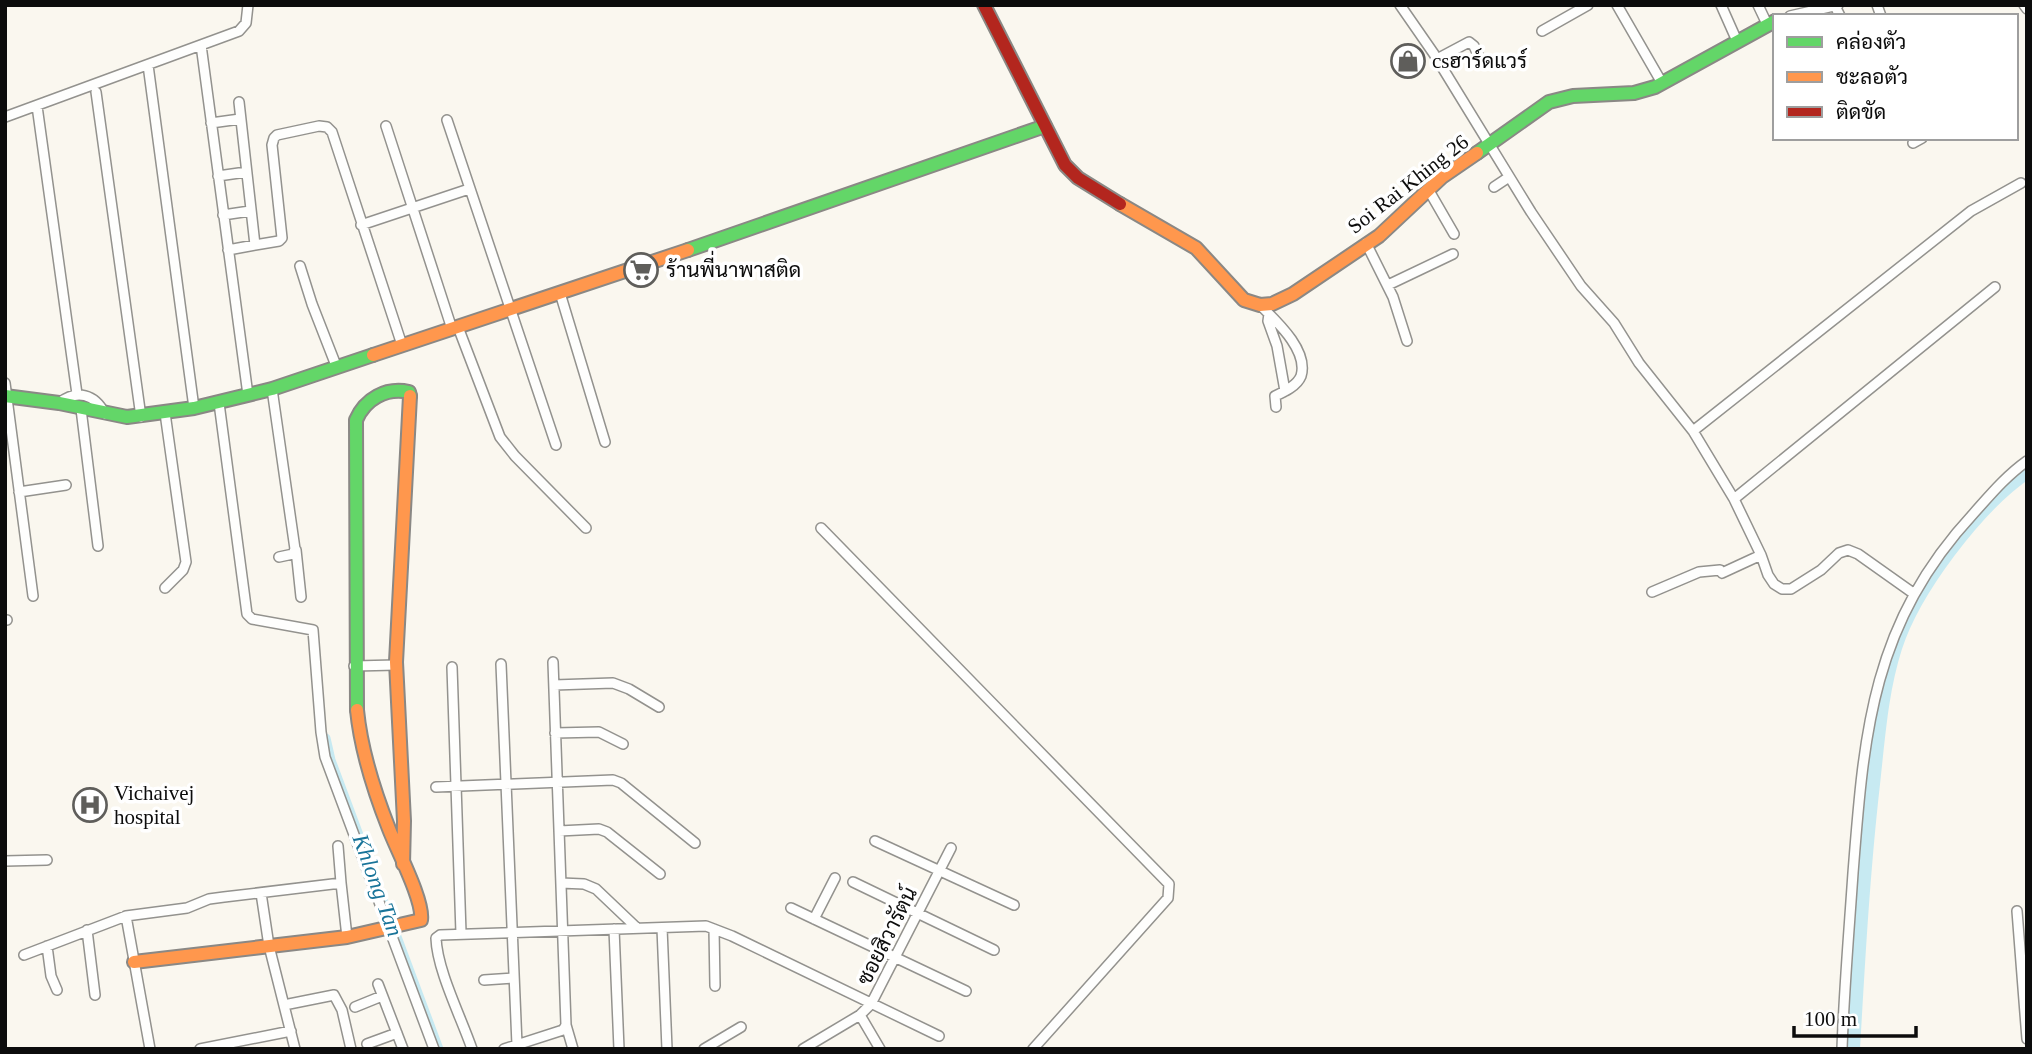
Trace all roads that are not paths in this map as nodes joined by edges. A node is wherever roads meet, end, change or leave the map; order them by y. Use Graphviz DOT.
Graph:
graph roads {
  1 [pos="248,5"];
  2 [pos="984,5"];
  3 [pos="1400,5"];
  4 [pos="1588,5"];
  5 [pos="1617,5"];
  6 [pos="1721,5"];
  7 [pos="1758,5"];
  8 [pos="1836,6"];
  9 [pos="1799,14"];
  10 [pos="1771,22"];
  11 [pos="1542,31"];
  12 [pos="1737,41"];
  13 [pos="201,45"];
  14 [pos="1443,56"];
  15 [pos="1480,59"];
  16 [pos="148,65"];
  17 [pos="1662,83"];
  18 [pos="96,92"];
  19 [pos="239,102"];
  20 [pos="37,106"];
  21 [pos="5,117"];
  22 [pos="240,119"];
  23 [pos="447,120"];
  24 [pos="211,122"];
  25 [pos="386,126"];
  26 [pos="1045,126"];
  27 [pos="1920,140"];
  28 [pos="1493,142"];
  29 [pos="1913,144"];
  30 [pos="246,172"];
  31 [pos="218,176"];
  32 [pos="1509,177"];
  33 [pos="2021,183"];
  34 [pos="1494,187"];
  35 [pos="470,189"];
  36 [pos="1428,189"];
  37 [pos="413,209"];
  38 [pos="250,211"];
  39 [pos="223,215"];
  40 [pos="361,225"];
  41 [pos="1454,234"];
  42 [pos="1366,243"];
  43 [pos="255,246"];
  44 [pos="228,250"];
  45 [pos="1453,254"];
  46 [pos="299,266"];
  47 [pos="1388,285"];
  48 [pos="1995,287"];
  49 [pos="560,293"];
  50 [pos="509,310"];
  51 [pos="1264,310"];
  52 [pos="455,328"];
  53 [pos="1407,341"];
  54 [pos="402,345"];
  55 [pos="337,368"];
  56 [pos="272,389"];
  57 [pos="1285,391"];
  58 [pos="6,392"];
  59 [pos="77,394"];
  60 [pos="248,396"];
  61 [pos="219,402"];
  62 [pos="59,403"];
  63 [pos="1276,407"];
  64 [pos="194,408"];
  65 [pos="81,409"];
  66 [pos="165,413"];
  67 [pos="105,414"];
  68 [pos="141,417"];
  69 [pos="1693,431"];
  70 [pos="605,442"];
  71 [pos="556,445"];
  72 [pos="2027,461"];
  73 [pos="66,485"];
  74 [pos="19,492"];
  75 [pos="1737,497"];
  76 [pos="586,528"];
  77 [pos="821,528"];
  78 [pos="98,546"];
  79 [pos="295,549"];
  80 [pos="1761,555"];
  81 [pos="279,556"];
  82 [pos="165,588"];
  83 [pos="1652,592"];
  84 [pos="1913,593"];
  85 [pos="33,596"];
  86 [pos="301,597"];
  87 [pos="553,662"];
  88 [pos="501,664"];
  89 [pos="396,665"];
  90 [pos="354,666"];
  91 [pos="452,667"];
  92 [pos="554,685"];
  93 [pos="659,707"];
  94 [pos="555,733"];
  95 [pos="623,744"];
  96 [pos="557,782"];
  97 [pos="505,783"];
  98 [pos="457,785"];
  99 [pos="436,787"];
  100 [pos="559,831"];
  101 [pos="875,841"];
  102 [pos="695,843"];
  103 [pos="338,846"];
  104 [pos="951,848"];
  105 [pos="47,860"];
  106 [pos="5,861"];
  107 [pos="403,864"];
  108 [pos="940,870"];
  109 [pos="660,874"];
  110 [pos="835,878"];
  111 [pos="853,882"];
  112 [pos="341,883"];
  113 [pos="561,883"];
  114 [pos="261,894"];
  115 [pos="1014,905"];
  116 [pos="791,908"];
  117 [pos="2017,911"];
  118 [pos="918,915"];
  119 [pos="126,916"];
  120 [pos="814,919"];
  121 [pos="396,927"];
  122 [pos="637,928"];
  123 [pos="662,928"];
  124 [pos="614,929"];
  125 [pos="713,929"];
  126 [pos="87,930"];
  127 [pos="563,930"];
  128 [pos="511,931"];
  129 [pos="461,933"];
  130 [pos="347,937"];
  131 [pos="47,946"];
  132 [pos="269,946"];
  133 [pos="994,950"];
  134 [pos="24,955"];
  135 [pos="896,958"];
  136 [pos="134,962"];
  137 [pos="513,978"];
  138 [pos="484,980"];
  139 [pos="378,984"];
  140 [pos="715,986"];
  141 [pos="57,990"];
  142 [pos="966,991"];
  143 [pos="95,995"];
  144 [pos="382,996"];
  145 [pos="871,1004"];
  146 [pos="284,1005"];
  147 [pos="355,1007"];
  148 [pos="860,1015"];
  149 [pos="566,1026"];
  150 [pos="741,1027"];
  151 [pos="291,1031"];
  152 [pos="397,1033"];
  153 [pos="939,1036"];
  154 [pos="2027,1039"];
  155 [pos="367,1044"];
  156 [pos="818,1045"];
  157 [pos="521,1046"];
  158 [pos="150,1049"];
  159 [pos="200,1049"];
  160 [pos="295,1049"];
  161 [pos="351,1049"];
  162 [pos="403,1049"];
  163 [pos="434,1049"];
  164 [pos="472,1049"];
  165 [pos="504,1049"];
  166 [pos="573,1049"];
  167 [pos="619,1049"];
  168 [pos="667,1049"];
  169 [pos="704,1049"];
  170 [pos="803,1049"];
  171 [pos="880,1049"];
  172 [pos="1033,1049"];
  173 [pos="1842,1049"];
  1 -- 13 [label="street"];
  2 -- 26 [label="street"];
  3 -- 14 [label="street"];
  4 -- 11 [label="street"];
  5 -- 17 [label="street"];
  6 -- 12 [label="street"];
  7 -- 10 [label="street"];
  8 -- 9 [label="street"];
  10 -- 12 [label="street, Soi Rai Khing 26"];
  12 -- 17 [label="street, Soi Rai Khing 26"];
  13 -- 16 [label="street"];
  13 -- 24 [label="street"];
  14 -- 15 [label="street"];
  14 -- 28 [label="street"];
  16 -- 20 [label="street"];
  16 -- 64 [label="street"];
  17 -- 28 [label="street, Soi Rai Khing 26"];
  18 -- 68 [label="street"];
  19 -- 22 [label="street"];
  20 -- 21 [label="street"];
  20 -- 59 [label="street"];
  22 -- 24 [label="street"];
  22 -- 30 [label="street"];
  23 -- 35 [label="street"];
  24 -- 31 [label="street"];
  25 -- 37 [label="street"];
  26 -- 49 [label="street"];
  26 -- 51 [label="street"];
  27 -- 29 [label="street"];
  28 -- 32 [label="street"];
  28 -- 36 [label="street, Soi Rai Khing 26"];
  30 -- 31 [label="street"];
  30 -- 38 [label="street"];
  31 -- 39 [label="street"];
  32 -- 34 [label="street"];
  32 -- 69 [label="street"];
  33 -- 69 [label="street"];
  35 -- 37 [label="street"];
  35 -- 50 [label="street"];
  36 -- 41 [label="street"];
  36 -- 42 [label="street, Soi Rai Khing 26"];
  37 -- 40 [label="street"];
  37 -- 52 [label="street"];
  38 -- 39 [label="street"];
  38 -- 43 [label="street"];
  39 -- 44 [label="street"];
  40 -- 43 [label="street"];
  40 -- 54 [label="street"];
  42 -- 47 [label="street"];
  42 -- 51 [label="street, Soi Rai Khing 26"];
  43 -- 44 [label="street"];
  44 -- 60 [label="street"];
  45 -- 47 [label="street"];
  46 -- 55 [label="street"];
  47 -- 53 [label="street"];
  48 -- 75 [label="street"];
  49 -- 50 [label="street"];
  49 -- 70 [label="street"];
  50 -- 52 [label="street"];
  50 -- 71 [label="street"];
  51 -- 57 [label="street"];
  51 -- 57 [label="street"];
  52 -- 54 [label="street"];
  52 -- 76 [label="street"];
  54 -- 55 [label="street"];
  55 -- 56 [label="street"];
  56 -- 60 [label="street"];
  56 -- 79 [label="street"];
  57 -- 63 [label="street"];
  58 -- 62 [label="street"];
  58 -- 74 [label="street"];
  59 -- 62 [label="street"];
  59 -- 67 [label="street"];
  60 -- 61 [label="street"];
  61 -- 64 [label="street"];
  61 -- 121 [label="street"];
  62 -- 65 [label="street"];
  64 -- 66 [label="street"];
  65 -- 67 [label="street"];
  65 -- 78 [label="street"];
  66 -- 68 [label="street"];
  66 -- 82 [label="street"];
  67 -- 68 [label="street"];
  69 -- 75 [label="street"];
  72 -- 84 [label="street"];
  73 -- 74 [label="street"];
  74 -- 85 [label="street"];
  75 -- 80 [label="street"];
  77 -- 172 [label="street"];
  79 -- 81 [label="street"];
  79 -- 86 [label="street"];
  80 -- 83 [label="street"];
  80 -- 84 [label="street"];
  84 -- 173 [label="street"];
  87 -- 92 [label="street"];
  88 -- 97 [label="street"];
  89 -- 90 [label="street"];
  89 -- 90 [label="street"];
  89 -- 107 [label="street"];
  90 -- 107 [label="street"];
  91 -- 98 [label="street"];
  92 -- 93 [label="street"];
  92 -- 94 [label="street"];
  94 -- 95 [label="street"];
  94 -- 96 [label="street"];
  96 -- 97 [label="street"];
  96 -- 100 [label="street"];
  96 -- 102 [label="street"];
  97 -- 98 [label="street"];
  97 -- 128 [label="street"];
  98 -- 99 [label="street"];
  98 -- 129 [label="street"];
  100 -- 109 [label="street"];
  100 -- 113 [label="street"];
  101 -- 108 [label="street"];
  103 -- 112 [label="street"];
  104 -- 108 [label="street, ซอยสิวารัตน์"];
  105 -- 106 [label="street"];
  107 -- 121 [label="street"];
  108 -- 115 [label="street"];
  108 -- 118 [label="street, ซอยสิวารัตน์"];
  110 -- 120 [label="street"];
  111 -- 118 [label="street"];
  112 -- 114 [label="street"];
  112 -- 130 [label="street"];
  113 -- 122 [label="street"];
  113 -- 127 [label="street"];
  114 -- 119 [label="street"];
  114 -- 132 [label="street"];
  116 -- 120 [label="street"];
  117 -- 154 [label="street"];
  118 -- 133 [label="street"];
  118 -- 135 [label="street, ซอยสิวารัตน์"];
  119 -- 126 [label="street"];
  119 -- 136 [label="street"];
  120 -- 135 [label="street"];
  121 -- 130 [label="street"];
  121 -- 163 [label="street"];
  122 -- 123 [label="street"];
  122 -- 124 [label="street"];
  123 -- 125 [label="street"];
  123 -- 168 [label="street"];
  124 -- 127 [label="street"];
  124 -- 167 [label="street"];
  125 -- 140 [label="street"];
  125 -- 145 [label="street"];
  126 -- 131 [label="street"];
  126 -- 143 [label="street"];
  127 -- 128 [label="street"];
  127 -- 149 [label="street"];
  128 -- 129 [label="street"];
  128 -- 137 [label="street"];
  129 -- 164 [label="street"];
  130 -- 132 [label="street"];
  131 -- 134 [label="street"];
  131 -- 141 [label="street"];
  132 -- 136 [label="street"];
  132 -- 146 [label="street"];
  135 -- 142 [label="street"];
  135 -- 145 [label="street, ซอยสิวารัตน์"];
  136 -- 158 [label="street"];
  137 -- 138 [label="street"];
  137 -- 157 [label="street"];
  139 -- 144 [label="street"];
  144 -- 147 [label="street"];
  144 -- 152 [label="street"];
  145 -- 148 [label="street, ซอยสิวารัตน์"];
  145 -- 153 [label="street"];
  146 -- 151 [label="street"];
  146 -- 161 [label="street"];
  148 -- 156 [label="street, ซอยสิวารัตน์"];
  148 -- 171 [label="street"];
  149 -- 157 [label="street"];
  149 -- 166 [label="street"];
  150 -- 169 [label="street"];
  151 -- 159 [label="street"];
  151 -- 160 [label="street"];
  152 -- 155 [label="street"];
  152 -- 162 [label="street"];
  156 -- 170 [label="street, ซอยสิวารัตน์"];
  157 -- 165 [label="street"];
}
